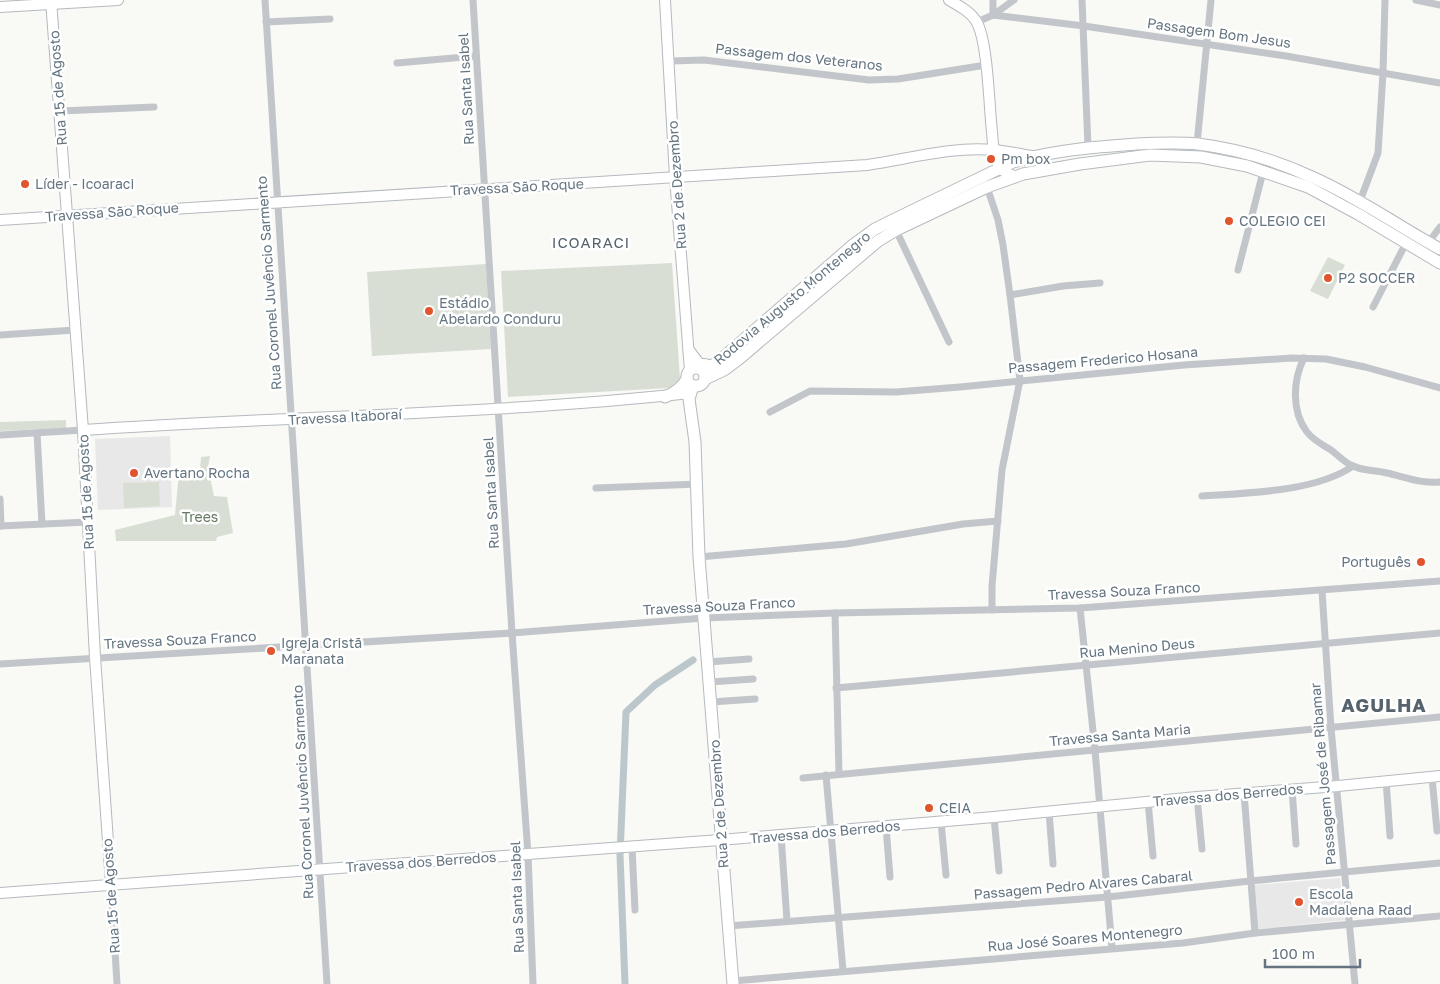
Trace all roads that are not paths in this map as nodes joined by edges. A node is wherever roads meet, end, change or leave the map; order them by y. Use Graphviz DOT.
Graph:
graph roads {
  1 [pos="118,0"];
  2 [pos="264,0"];
  3 [pos="473,0"];
  4 [pos="665,0"];
  5 [pos="949,0"];
  6 [pos="992,0"];
  7 [pos="1014,0"];
  8 [pos="1082,0"];
  9 [pos="1211,0"];
  10 [pos="1385,0"];
  11 [pos="1416,0"];
  12 [pos="51,2"];
  13 [pos="1440,5"];
  14 [pos="0,8"];
  15 [pos="993,15"];
  16 [pos="330,19"];
  17 [pos="266,22"];
  18 [pos="977,22"];
  19 [pos="1084,26"];
  20 [pos="1207,44"];
  21 [pos="476,56"];
  22 [pos="670,60"];
  23 [pos="397,63"];
  24 [pos="986,65"];
  25 [pos="1383,73"];
  26 [pos="1440,82"];
  27 [pos="154,107"];
  28 [pos="60,111"];
  29 [pos="1166,144"];
  30 [pos="1196,144"];
  31 [pos="1088,147"];
  32 [pos="993,150"];
  33 [pos="1032,156"];
  34 [pos="1166,156"];
  35 [pos="1089,163"];
  36 [pos="1000,168"];
  37 [pos="1263,172"];
  38 [pos="1014,176"];
  39 [pos="675,177"];
  40 [pos="1311,182"];
  41 [pos="987,187"];
  42 [pos="484,188"];
  43 [pos="1360,201"];
  44 [pos="276,202"];
  45 [pos="68,215"];
  46 [pos="0,220"];
  47 [pos="1440,227"];
  48 [pos="896,230"];
  49 [pos="1406,243"];
  50 [pos="1428,243"];
  51 [pos="1440,249"];
  52 [pos="1440,263"];
  53 [pos="1238,270"];
  54 [pos="1100,282"];
  55 [pos="1010,295"];
  56 [pos="1373,307"];
  57 [pos="75,330"];
  58 [pos="0,336"];
  59 [pos="949,342"];
  60 [pos="689,351"];
  61 [pos="1304,358"];
  62 [pos="718,362"];
  63 [pos="704,374"];
  64 [pos="1020,380"];
  65 [pos="690,382"];
  66 [pos="1440,388"];
  67 [pos="664,397"];
  68 [pos="498,409"];
  69 [pos="770,412"];
  70 [pos="290,420"];
  71 [pos="83,430"];
  72 [pos="37,433"];
  73 [pos="0,435"];
  74 [pos="1353,466"];
  75 [pos="1440,482"];
  76 [pos="699,484"];
  77 [pos="596,488"];
  78 [pos="1202,496"];
  79 [pos="0,499"];
  80 [pos="998,520"];
  81 [pos="88,522"];
  82 [pos="42,524"];
  83 [pos="1,526"];
  84 [pos="702,558"];
  85 [pos="1440,581"];
  86 [pos="1322,591"];
  87 [pos="1080,608"];
  88 [pos="992,610"];
  89 [pos="835,613"];
  90 [pos="705,620"];
  91 [pos="512,633"];
  92 [pos="1440,633"];
  93 [pos="1325,644"];
  94 [pos="306,646"];
  95 [pos="96,657"];
  96 [pos="749,659"];
  97 [pos="708,662"];
  98 [pos="0,664"];
  99 [pos="1086,666"];
  100 [pos="753,679"];
  101 [pos="710,682"];
  102 [pos="836,688"];
  103 [pos="755,699"];
  104 [pos="711,702"];
  105 [pos="1440,717"];
  106 [pos="1331,728"];
  107 [pos="1095,750"];
  108 [pos="839,774"];
  109 [pos="826,775"];
  110 [pos="1436,776"];
  111 [pos="803,778"];
  112 [pos="1386,780"];
  113 [pos="1338,786"];
  114 [pos="1292,789"];
  115 [pos="1244,793"];
  116 [pos="1198,797"];
  117 [pos="1148,801"];
  118 [pos="1100,806"];
  119 [pos="1049,811"];
  120 [pos="994,817"];
  121 [pos="941,822"];
  122 [pos="886,827"];
  123 [pos="831,831"];
  124 [pos="1437,831"];
  125 [pos="781,835"];
  126 [pos="1390,836"];
  127 [pos="720,840"];
  128 [pos="1296,844"];
  129 [pos="632,847"];
  130 [pos="1202,849"];
  131 [pos="528,854"];
  132 [pos="1153,856"];
  133 [pos="1440,863"];
  134 [pos="1053,864"];
  135 [pos="320,870"];
  136 [pos="999,871"];
  137 [pos="1344,873"];
  138 [pos="946,875"];
  139 [pos="890,877"];
  140 [pos="1250,881"];
  141 [pos="111,884"];
  142 [pos="0,892"];
  143 [pos="1108,897"];
  144 [pos="635,910"];
  145 [pos="1440,916"];
  146 [pos="838,919"];
  147 [pos="787,922"];
  148 [pos="1350,924"];
  149 [pos="728,926"];
  150 [pos="1255,933"];
  151 [pos="1112,948"];
  152 [pos="843,971"];
  153 [pos="733,982"];
  154 [pos="117,984"];
  155 [pos="327,984"];
  156 [pos="533,984"];
  157 [pos="1355,984"];
  1 -- 12 [label="street"];
  2 -- 17 [label="street, Rua Coronel Juvêncio Sarmento"];
  3 -- 21 [label="street, Rua Santa Isabel"];
  4 -- 22 [label="street, Rua 2 de Dezembro"];
  5 -- 18 [label="street"];
  6 -- 15 [label="street"];
  7 -- 15 [label="street"];
  8 -- 19 [label="street"];
  9 -- 20 [label="street"];
  10 -- 25 [label="street"];
  11 -- 13 [label="street"];
  12 -- 14 [label="street"];
  12 -- 28 [label="street, Rua 15 de Agosto"];
  15 -- 18 [label="street"];
  15 -- 19 [label="street, Passagem Bom Jesus"];
  16 -- 17 [label="street"];
  17 -- 44 [label="street, Rua Coronel Juvêncio Sarmento"];
  18 -- 24 [label="street"];
  19 -- 20 [label="street, Passagem Bom Jesus"];
  19 -- 31 [label="street"];
  20 -- 25 [label="street, Passagem Bom Jesus"];
  20 -- 30 [label="street"];
  21 -- 23 [label="street"];
  21 -- 42 [label="street, Rua Santa Isabel"];
  22 -- 24 [label="street, Passagem dos Veteranos"];
  22 -- 39 [label="street, Rua 2 de Dezembro"];
  24 -- 32 [label="street"];
  25 -- 26 [label="street, Passagem Bom Jesus"];
  25 -- 43 [label="street"];
  27 -- 28 [label="street"];
  28 -- 45 [label="street, Rua 15 de Agosto"];
  29 -- 30 [label="main road, Rodovia Augusto Montenegro"];
  29 -- 31 [label="main road, Rodovia Augusto Montenegro"];
  29 -- 34 [label="main road"];
  30 -- 40 [label="main road, Rodovia Augusto Montenegro"];
  31 -- 33 [label="main road, Rodovia Augusto Montenegro"];
  31 -- 35 [label="main road"];
  32 -- 33 [label="street, Travessa São Roque"];
  32 -- 36 [label="street"];
  32 -- 39 [label="street, Travessa São Roque"];
  33 -- 36 [label="main road, Rodovia Augusto Montenegro"];
  34 -- 35 [label="main road, Rodovia Augusto Montenegro"];
  34 -- 37 [label="main road, Rodovia Augusto Montenegro"];
  35 -- 38 [label="main road, Rodovia Augusto Montenegro"];
  36 -- 38 [label="street"];
  36 -- 62 [label="main road, Rodovia Augusto Montenegro"];
  37 -- 40 [label="main road, Rodovia Augusto Montenegro"];
  37 -- 53 [label="street"];
  38 -- 41 [label="main road, Rodovia Augusto Montenegro"];
  39 -- 42 [label="street, Travessa São Roque"];
  39 -- 60 [label="street, Rua 2 de Dezembro"];
  40 -- 43 [label="main road, Rodovia Augusto Montenegro"];
  40 -- 49 [label="main road, Rodovia Augusto Montenegro"];
  41 -- 48 [label="main road, Rodovia Augusto Montenegro"];
  41 -- 55 [label="street"];
  42 -- 44 [label="street, Travessa São Roque"];
  42 -- 68 [label="street, Rua Santa Isabel"];
  43 -- 50 [label="main road, Rodovia Augusto Montenegro"];
  44 -- 45 [label="street, Travessa São Roque"];
  44 -- 70 [label="street, Rua Coronel Juvêncio Sarmento"];
  45 -- 46 [label="street, Travessa São Roque"];
  45 -- 57 [label="street, Rua 15 de Agosto"];
  47 -- 50 [label="street"];
  48 -- 59 [label="street"];
  48 -- 63 [label="main road, Rodovia Augusto Montenegro"];
  49 -- 52 [label="main road, Rodovia Augusto Montenegro"];
  49 -- 56 [label="street"];
  50 -- 51 [label="main road, Rodovia Augusto Montenegro"];
  54 -- 55 [label="street"];
  55 -- 64 [label="street"];
  57 -- 58 [label="street"];
  57 -- 71 [label="street, Rua 15 de Agosto"];
  60 -- 62 [label="main road"];
  60 -- 65 [label="street, Rua 2 de Dezembro"];
  61 -- 64 [label="street, Passagem Frederico Hosana"];
  61 -- 66 [label="street, Passagem Frederico Hosana"];
  61 -- 74 [label="street"];
  62 -- 63 [label="main road, Rodovia Augusto Montenegro"];
  63 -- 65 [label="main road"];
  63 -- 65 [label="main road"];
  64 -- 69 [label="street, Passagem Frederico Hosana"];
  64 -- 80 [label="street"];
  65 -- 67 [label="main road"];
  65 -- 76 [label="main road, Rua 2 de Dezembro"];
  67 -- 68 [label="street, Travessa Itaboraí"];
  68 -- 70 [label="street, Travessa Itaboraí"];
  68 -- 91 [label="street, Rua Santa Isabel"];
  70 -- 71 [label="street, Travessa Itaboraí"];
  70 -- 94 [label="street, Rua Coronel Juvêncio Sarmento"];
  71 -- 72 [label="street, Travessa Itaboraí"];
  71 -- 81 [label="street, Rua 15 de Agosto"];
  72 -- 73 [label="street, Travessa Itaboraí"];
  72 -- 82 [label="street"];
  74 -- 75 [label="street"];
  74 -- 78 [label="street"];
  76 -- 77 [label="street"];
  76 -- 84 [label="main road, Rua 2 de Dezembro"];
  79 -- 83 [label="street"];
  80 -- 84 [label="street"];
  80 -- 88 [label="street"];
  81 -- 82 [label="street"];
  81 -- 95 [label="street, Rua 15 de Agosto"];
  82 -- 83 [label="street"];
  84 -- 90 [label="main road, Rua 2 de Dezembro"];
  85 -- 86 [label="street, Travessa Souza Franco"];
  86 -- 87 [label="street, Travessa Souza Franco"];
  86 -- 93 [label="street, Passagem José de Ribamar"];
  87 -- 88 [label="street, Travessa Souza Franco"];
  87 -- 99 [label="street"];
  88 -- 89 [label="street, Travessa Souza Franco"];
  89 -- 90 [label="street, Travessa Souza Franco"];
  89 -- 102 [label="street"];
  90 -- 91 [label="street, Travessa Souza Franco"];
  90 -- 97 [label="main road, Rua 2 de Dezembro"];
  91 -- 94 [label="street, Travessa Souza Franco"];
  91 -- 131 [label="street, Rua Santa Isabel"];
  92 -- 93 [label="street, Rua Menino Deus"];
  93 -- 99 [label="street, Rua Menino Deus"];
  93 -- 106 [label="street, Passagem José de Ribamar"];
  94 -- 95 [label="street, Travessa Souza Franco"];
  94 -- 135 [label="street, Rua Coronel Juvêncio Sarmento"];
  95 -- 98 [label="street, Travessa Souza Franco"];
  95 -- 141 [label="street, Rua 15 de Agosto"];
  96 -- 97 [label="street"];
  97 -- 101 [label="main road, Rua 2 de Dezembro"];
  99 -- 102 [label="street, Rua Menino Deus"];
  99 -- 107 [label="street"];
  100 -- 101 [label="street"];
  101 -- 104 [label="main road, Rua 2 de Dezembro"];
  102 -- 108 [label="street"];
  103 -- 104 [label="street"];
  104 -- 127 [label="main road, Rua 2 de Dezembro"];
  105 -- 106 [label="street, Travessa Santa Maria"];
  106 -- 107 [label="street, Travessa Santa Maria"];
  106 -- 113 [label="street, Passagem José de Ribamar"];
  107 -- 108 [label="street, Travessa Santa Maria"];
  107 -- 118 [label="street"];
  108 -- 109 [label="street, Travessa Santa Maria"];
  109 -- 111 [label="street, Travessa Santa Maria"];
  109 -- 123 [label="street"];
  110 -- 112 [label="street, Travessa dos Berredos"];
  110 -- 124 [label="street"];
  112 -- 113 [label="street, Travessa dos Berredos"];
  112 -- 126 [label="street"];
  113 -- 114 [label="street, Travessa dos Berredos"];
  113 -- 137 [label="street, Passagem José de Ribamar"];
  114 -- 115 [label="street, Travessa dos Berredos"];
  114 -- 128 [label="street"];
  115 -- 116 [label="street, Travessa dos Berredos"];
  115 -- 140 [label="street"];
  116 -- 117 [label="street, Travessa dos Berredos"];
  116 -- 130 [label="street"];
  117 -- 118 [label="street, Travessa dos Berredos"];
  117 -- 132 [label="street"];
  118 -- 119 [label="street, Travessa dos Berredos"];
  118 -- 143 [label="street"];
  119 -- 120 [label="street, Travessa dos Berredos"];
  119 -- 134 [label="street"];
  120 -- 121 [label="street, Travessa dos Berredos"];
  120 -- 136 [label="street"];
  121 -- 122 [label="street, Travessa dos Berredos"];
  121 -- 138 [label="street"];
  122 -- 123 [label="street, Travessa dos Berredos"];
  122 -- 139 [label="street"];
  123 -- 125 [label="street, Travessa dos Berredos"];
  123 -- 146 [label="street"];
  125 -- 127 [label="street, Travessa dos Berredos"];
  125 -- 147 [label="street"];
  127 -- 129 [label="street, Travessa dos Berredos"];
  127 -- 149 [label="main road, Rua 2 de Dezembro"];
  129 -- 131 [label="street, Travessa dos Berredos"];
  129 -- 144 [label="street"];
  131 -- 135 [label="street, Travessa dos Berredos"];
  131 -- 156 [label="street, Rua Santa Isabel"];
  133 -- 137 [label="street, Passagem Pedro Alvares Cabaral"];
  135 -- 141 [label="street, Travessa dos Berredos"];
  135 -- 155 [label="street, Rua Coronel Juvêncio Sarmento"];
  137 -- 140 [label="street, Passagem Pedro Alvares Cabaral"];
  137 -- 148 [label="street, Passagem José de Ribamar"];
  140 -- 143 [label="street, Passagem Pedro Alvares Cabaral"];
  140 -- 150 [label="street"];
  141 -- 142 [label="street, Travessa dos Berredos"];
  141 -- 154 [label="street, Rua 15 de Agosto"];
  143 -- 146 [label="street, Passagem Pedro Alvares Cabaral"];
  143 -- 151 [label="street"];
  145 -- 148 [label="street, Rua José Soares Montenegro"];
  146 -- 147 [label="street, Passagem Pedro Alvares Cabaral"];
  146 -- 152 [label="street"];
  147 -- 149 [label="street, Passagem Pedro Alvares Cabaral"];
  148 -- 150 [label="street, Rua José Soares Montenegro"];
  148 -- 157 [label="street, Passagem José de Ribamar"];
  149 -- 153 [label="main road, Rua 2 de Dezembro"];
  150 -- 151 [label="street, Rua José Soares Montenegro"];
  151 -- 152 [label="street, Rua José Soares Montenegro"];
  152 -- 153 [label="street, Rua José Soares Montenegro"];
}
